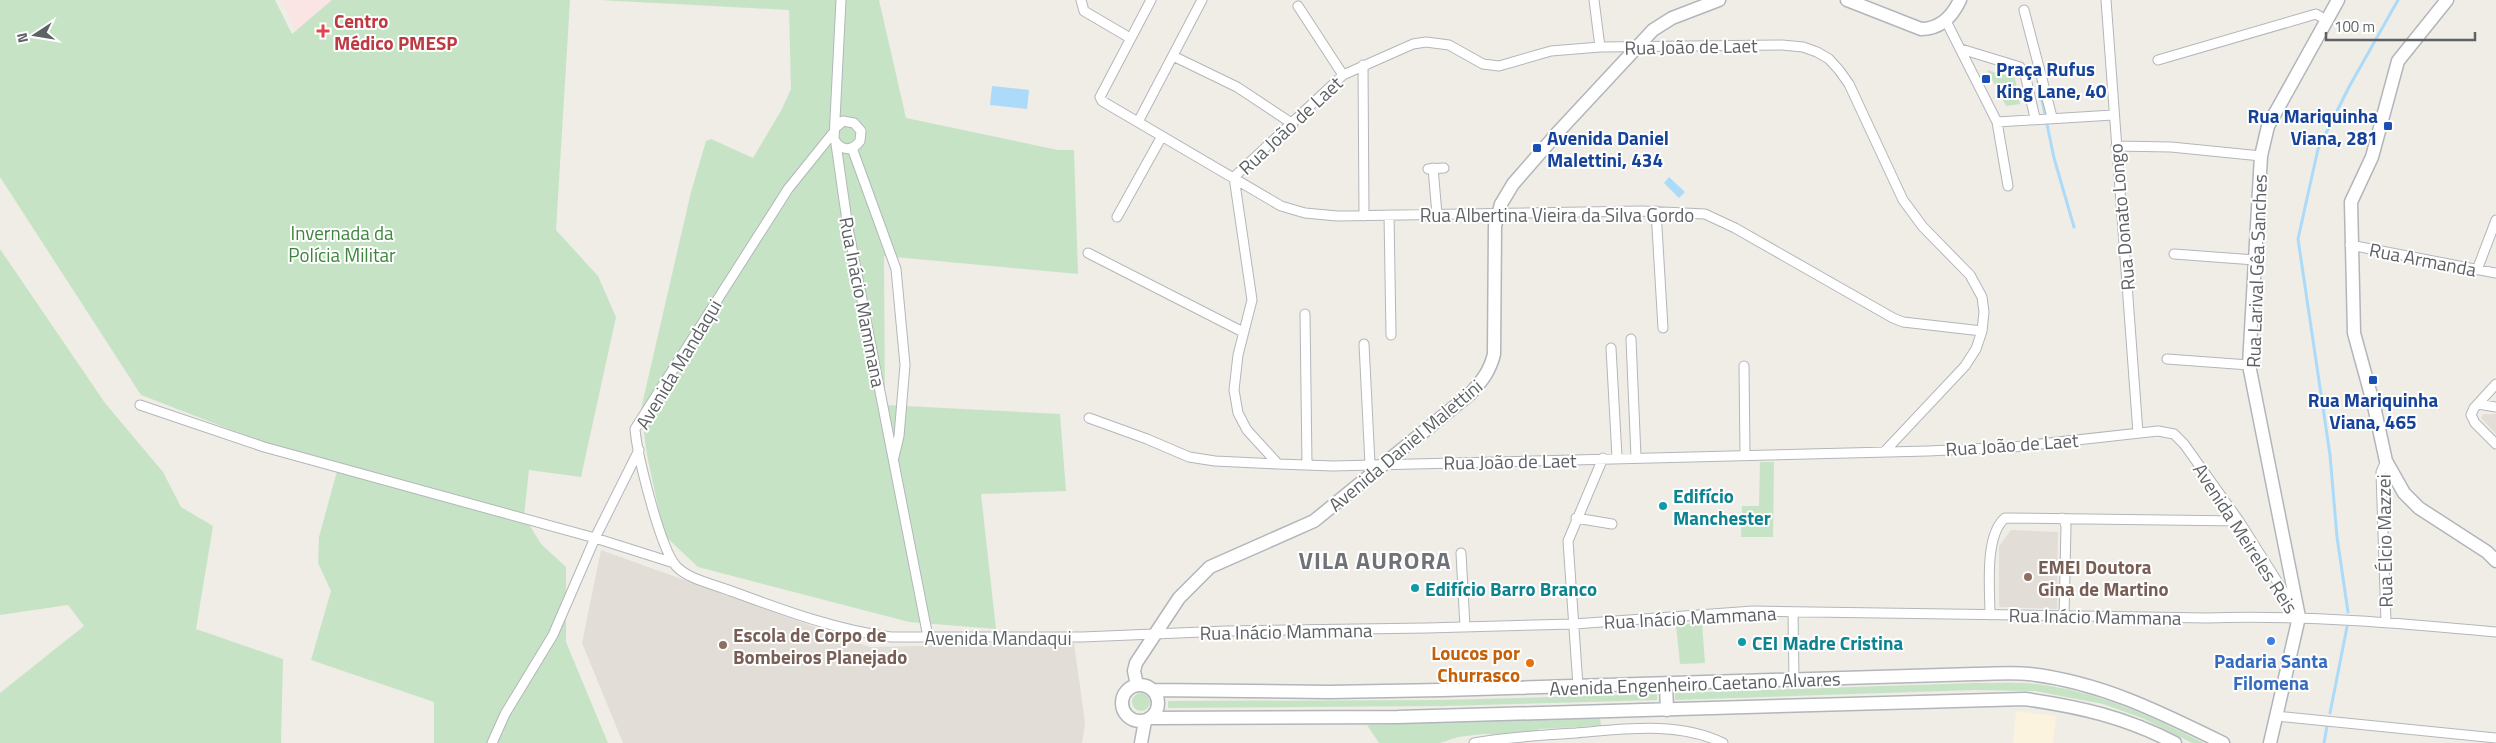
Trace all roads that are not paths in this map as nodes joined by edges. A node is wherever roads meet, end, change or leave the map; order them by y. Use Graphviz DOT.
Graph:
graph roads {
  1 [pos="841,0"];
  2 [pos="1081,0"];
  3 [pos="1150,0"];
  4 [pos="1202,0"];
  5 [pos="1594,0"];
  6 [pos="1719,0"];
  7 [pos="1847,0"];
  8 [pos="1960,0"];
  9 [pos="2106,0"];
  10 [pos="2338,0"];
  11 [pos="2447,0"];
  12 [pos="1298,6"];
  13 [pos="2024,10"];
  14 [pos="2326,20"];
  15 [pos="1946,22"];
  16 [pos="1130,38"];
  17 [pos="1600,47"];
  18 [pos="1636,48"];
  19 [pos="1961,50"];
  20 [pos="1173,56"];
  21 [pos="2158,60"];
  22 [pos="1363,65"];
  23 [pos="1343,75"];
  24 [pos="2113,115"];
  25 [pos="2051,117"];
  26 [pos="2037,118"];
  27 [pos="1138,122"];
  28 [pos="1996,122"];
  29 [pos="1293,124"];
  30 [pos="834,131"];
  31 [pos="1162,136"];
  32 [pos="836,144"];
  33 [pos="2116,146"];
  34 [pos="852,148"];
  35 [pos="2261,156"];
  36 [pos="1444,168"];
  37 [pos="1234,177"];
  38 [pos="2008,186"];
  39 [pos="1656,211"];
  40 [pos="1497,213"];
  41 [pos="1437,214"];
  42 [pos="1389,215"];
  43 [pos="1364,216"];
  44 [pos="1117,217"];
  45 [pos="2496,220"];
  46 [pos="2350,245"];
  47 [pos="1088,253"];
  48 [pos="2174,254"];
  49 [pos="2255,260"];
  50 [pos="2477,270"];
  51 [pos="2496,273"];
  52 [pos="1305,314"];
  53 [pos="1664,328"];
  54 [pos="1982,331"];
  55 [pos="1243,332"];
  56 [pos="1391,335"];
  57 [pos="1631,339"];
  58 [pos="1364,344"];
  59 [pos="1611,348"];
  60 [pos="2167,359"];
  61 [pos="2249,365"];
  62 [pos="1744,366"];
  63 [pos="2496,384"];
  64 [pos="2478,404"];
  65 [pos="140,405"];
  66 [pos="2496,406"];
  67 [pos="1089,418"];
  68 [pos="2138,433"];
  69 [pos="2496,444"];
  70 [pos="639,450"];
  71 [pos="1886,450"];
  72 [pos="1745,454"];
  73 [pos="1636,457"];
  74 [pos="1603,458"];
  75 [pos="1617,458"];
  76 [pos="893,460"];
  77 [pos="2386,460"];
  78 [pos="1278,464"];
  79 [pos="1370,464"];
  80 [pos="1384,464"];
  81 [pos="1307,465"];
  82 [pos="1576,518"];
  83 [pos="2062,518"];
  84 [pos="2239,521"];
  85 [pos="1612,524"];
  86 [pos="595,538"];
  87 [pos="1461,553"];
  88 [pos="2496,561"];
  89 [pos="674,563"];
  90 [pos="1793,612"];
  91 [pos="1990,615"];
  92 [pos="2064,616"];
  93 [pos="2299,617"];
  94 [pos="2386,622"];
  95 [pos="1574,624"];
  96 [pos="1465,627"];
  97 [pos="2496,632"];
  98 [pos="1157,634"];
  99 [pos="928,637"];
  100 [pos="1082,637"];
  101 [pos="1794,681"];
  102 [pos="1666,684"];
  103 [pos="1137,685"];
  104 [pos="1578,686"];
  105 [pos="1153,690"];
  106 [pos="1667,710"];
  107 [pos="2276,716"];
  108 [pos="1148,719"];
  109 [pos="2496,738"];
  110 [pos="1713,741"];
  111 [pos="492,743"];
  112 [pos="1141,743"];
  113 [pos="1474,743"];
  114 [pos="1723,743"];
  115 [pos="2175,743"];
  116 [pos="2223,743"];
  117 [pos="2270,743"];
  1 -- 30 [label="street, Rua Inácio Mammana"];
  2 -- 16 [label="street"];
  3 -- 16 [label="street"];
  4 -- 20 [label="street"];
  5 -- 17 [label="street"];
  6 -- 18 [label="street, Avenida Daniel Malettini"];
  7 -- 15 [label="street"];
  8 -- 15 [label="street"];
  9 -- 24 [label="street, Rua Donato Longo"];
  10 -- 14 [label="street, Rua Larival Gêa Sanches"];
  11 -- 46 [label="street"];
  12 -- 23 [label="street"];
  13 -- 25 [label="street"];
  14 -- 21 [label="street"];
  14 -- 35 [label="street, Rua Larival Gêa Sanches"];
  15 -- 19 [label="street"];
  16 -- 27 [label="street, Rua Albertina Vieira da Silva Gordo"];
  17 -- 18 [label="street, Rua João de Laet"];
  17 -- 22 [label="street, Rua João de Laet"];
  18 -- 40 [label="street, Avenida Daniel Malettini"];
  18 -- 54 [label="street, Rua João de Laet"];
  19 -- 26 [label="street"];
  19 -- 28 [label="street"];
  20 -- 27 [label="street"];
  20 -- 29 [label="street"];
  22 -- 23 [label="street, Rua João de Laet"];
  22 -- 43 [label="street"];
  23 -- 29 [label="street, Rua João de Laet"];
  24 -- 25 [label="street"];
  24 -- 33 [label="street, Rua Donato Longo"];
  25 -- 26 [label="street"];
  26 -- 28 [label="street"];
  27 -- 31 [label="street, Rua Albertina Vieira da Silva Gordo"];
  28 -- 38 [label="street"];
  29 -- 37 [label="street, Rua João de Laet"];
  30 -- 32 [label="street, Rua Inácio Mammana"];
  30 -- 34 [label="street"];
  30 -- 70 [label="street, Avenida Mandaqui"];
  31 -- 37 [label="street, Rua Albertina Vieira da Silva Gordo"];
  31 -- 44 [label="street"];
  32 -- 34 [label="street"];
  32 -- 76 [label="street, Rua Inácio Mammana"];
  33 -- 35 [label="street"];
  33 -- 68 [label="street, Rua Donato Longo"];
  34 -- 76 [label="street, Rua Inácio Mammana"];
  35 -- 49 [label="street, Rua Larival Gêa Sanches"];
  36 -- 41 [label="street"];
  37 -- 43 [label="street, Rua Albertina Vieira da Silva Gordo"];
  37 -- 55 [label="street, Rua João de Laet"];
  39 -- 40 [label="street, Rua Albertina Vieira da Silva Gordo"];
  39 -- 53 [label="street"];
  39 -- 54 [label="street, Rua Albertina Vieira da Silva Gordo"];
  40 -- 41 [label="street, Rua Albertina Vieira da Silva Gordo"];
  40 -- 80 [label="street, Avenida Daniel Malettini"];
  41 -- 42 [label="street, Rua Albertina Vieira da Silva Gordo"];
  42 -- 43 [label="street, Rua Albertina Vieira da Silva Gordo"];
  42 -- 56 [label="street"];
  45 -- 50 [label="street"];
  46 -- 50 [label="street, Rua Armanda"];
  46 -- 77 [label="street"];
  47 -- 55 [label="street"];
  48 -- 49 [label="street"];
  49 -- 61 [label="street, Rua Larival Gêa Sanches"];
  50 -- 51 [label="street, Rua Armanda"];
  52 -- 81 [label="street"];
  54 -- 71 [label="street, Rua João de Laet"];
  55 -- 78 [label="street, Rua João de Laet"];
  57 -- 73 [label="street"];
  58 -- 79 [label="street"];
  59 -- 75 [label="street"];
  60 -- 61 [label="street"];
  61 -- 93 [label="street, Rua Larival Gêa Sanches"];
  62 -- 72 [label="street"];
  63 -- 64 [label="street"];
  64 -- 66 [label="street"];
  64 -- 69 [label="street"];
  65 -- 86 [label="street"];
  67 -- 78 [label="street"];
  68 -- 71 [label="street, Rua João de Laet"];
  68 -- 84 [label="street, Avenida Meireles Reis"];
  70 -- 86 [label="street"];
  70 -- 89 [label="street, Avenida Mandaqui"];
  71 -- 72 [label="street, Rua João de Laet"];
  72 -- 73 [label="street, Rua João de Laet"];
  73 -- 75 [label="street, Rua João de Laet"];
  74 -- 75 [label="street, Rua João de Laet"];
  74 -- 80 [label="street, Rua João de Laet"];
  74 -- 82 [label="street"];
  76 -- 99 [label="street, Rua Inácio Mammana"];
  77 -- 88 [label="street"];
  77 -- 94 [label="street, Rua Élcio Mazzei"];
  78 -- 81 [label="street, Rua João de Laet"];
  79 -- 80 [label="street, Rua João de Laet"];
  79 -- 81 [label="street, Rua João de Laet"];
  80 -- 98 [label="street, Avenida Daniel Malettini"];
  82 -- 85 [label="street"];
  82 -- 95 [label="street"];
  83 -- 84 [label="street"];
  83 -- 91 [label="street"];
  83 -- 92 [label="street"];
  84 -- 93 [label="street, Avenida Meireles Reis"];
  86 -- 89 [label="street"];
  86 -- 111 [label="street"];
  87 -- 96 [label="street"];
  89 -- 99 [label="street, Avenida Mandaqui"];
  90 -- 91 [label="street, Rua Inácio Mammana"];
  90 -- 95 [label="street, Rua Inácio Mammana"];
  90 -- 101 [label="street"];
  91 -- 92 [label="street, Rua Inácio Mammana"];
  92 -- 93 [label="street, Rua Inácio Mammana"];
  93 -- 94 [label="street, Rua Inácio Mammana"];
  93 -- 107 [label="street, Avenida Meireles Reis"];
  94 -- 97 [label="street, Rua Inácio Mammana"];
  95 -- 96 [label="street, Rua Inácio Mammana"];
  95 -- 104 [label="street"];
  96 -- 98 [label="street, Rua Inácio Mammana"];
  98 -- 100 [label="street, Rua Inácio Mammana"];
  98 -- 103 [label="street, Avenida Daniel Malettini"];
  99 -- 100 [label="street, Avenida Mandaqui"];
  101 -- 102 [label="street, Avenida Engenheiro Caetano Alvares"];
  101 -- 116 [label="street, Avenida Engenheiro Caetano Alvares"];
  102 -- 104 [label="street, Avenida Engenheiro Caetano Alvares"];
  102 -- 106 [label="street"];
  103 -- 105 [label="street"];
  103 -- 108 [label="street"];
  104 -- 105 [label="street, Avenida Engenheiro Caetano Alvares"];
  105 -- 108 [label="street"];
  106 -- 108 [label="street, Avenida Engenheiro Caetano Alvares"];
  106 -- 115 [label="street, Avenida Engenheiro Caetano Alvares"];
  107 -- 109 [label="street"];
  107 -- 117 [label="street, Avenida Meireles Reis"];
  108 -- 112 [label="street"];
  110 -- 113 [label="street"];
  110 -- 114 [label="street"];
}
